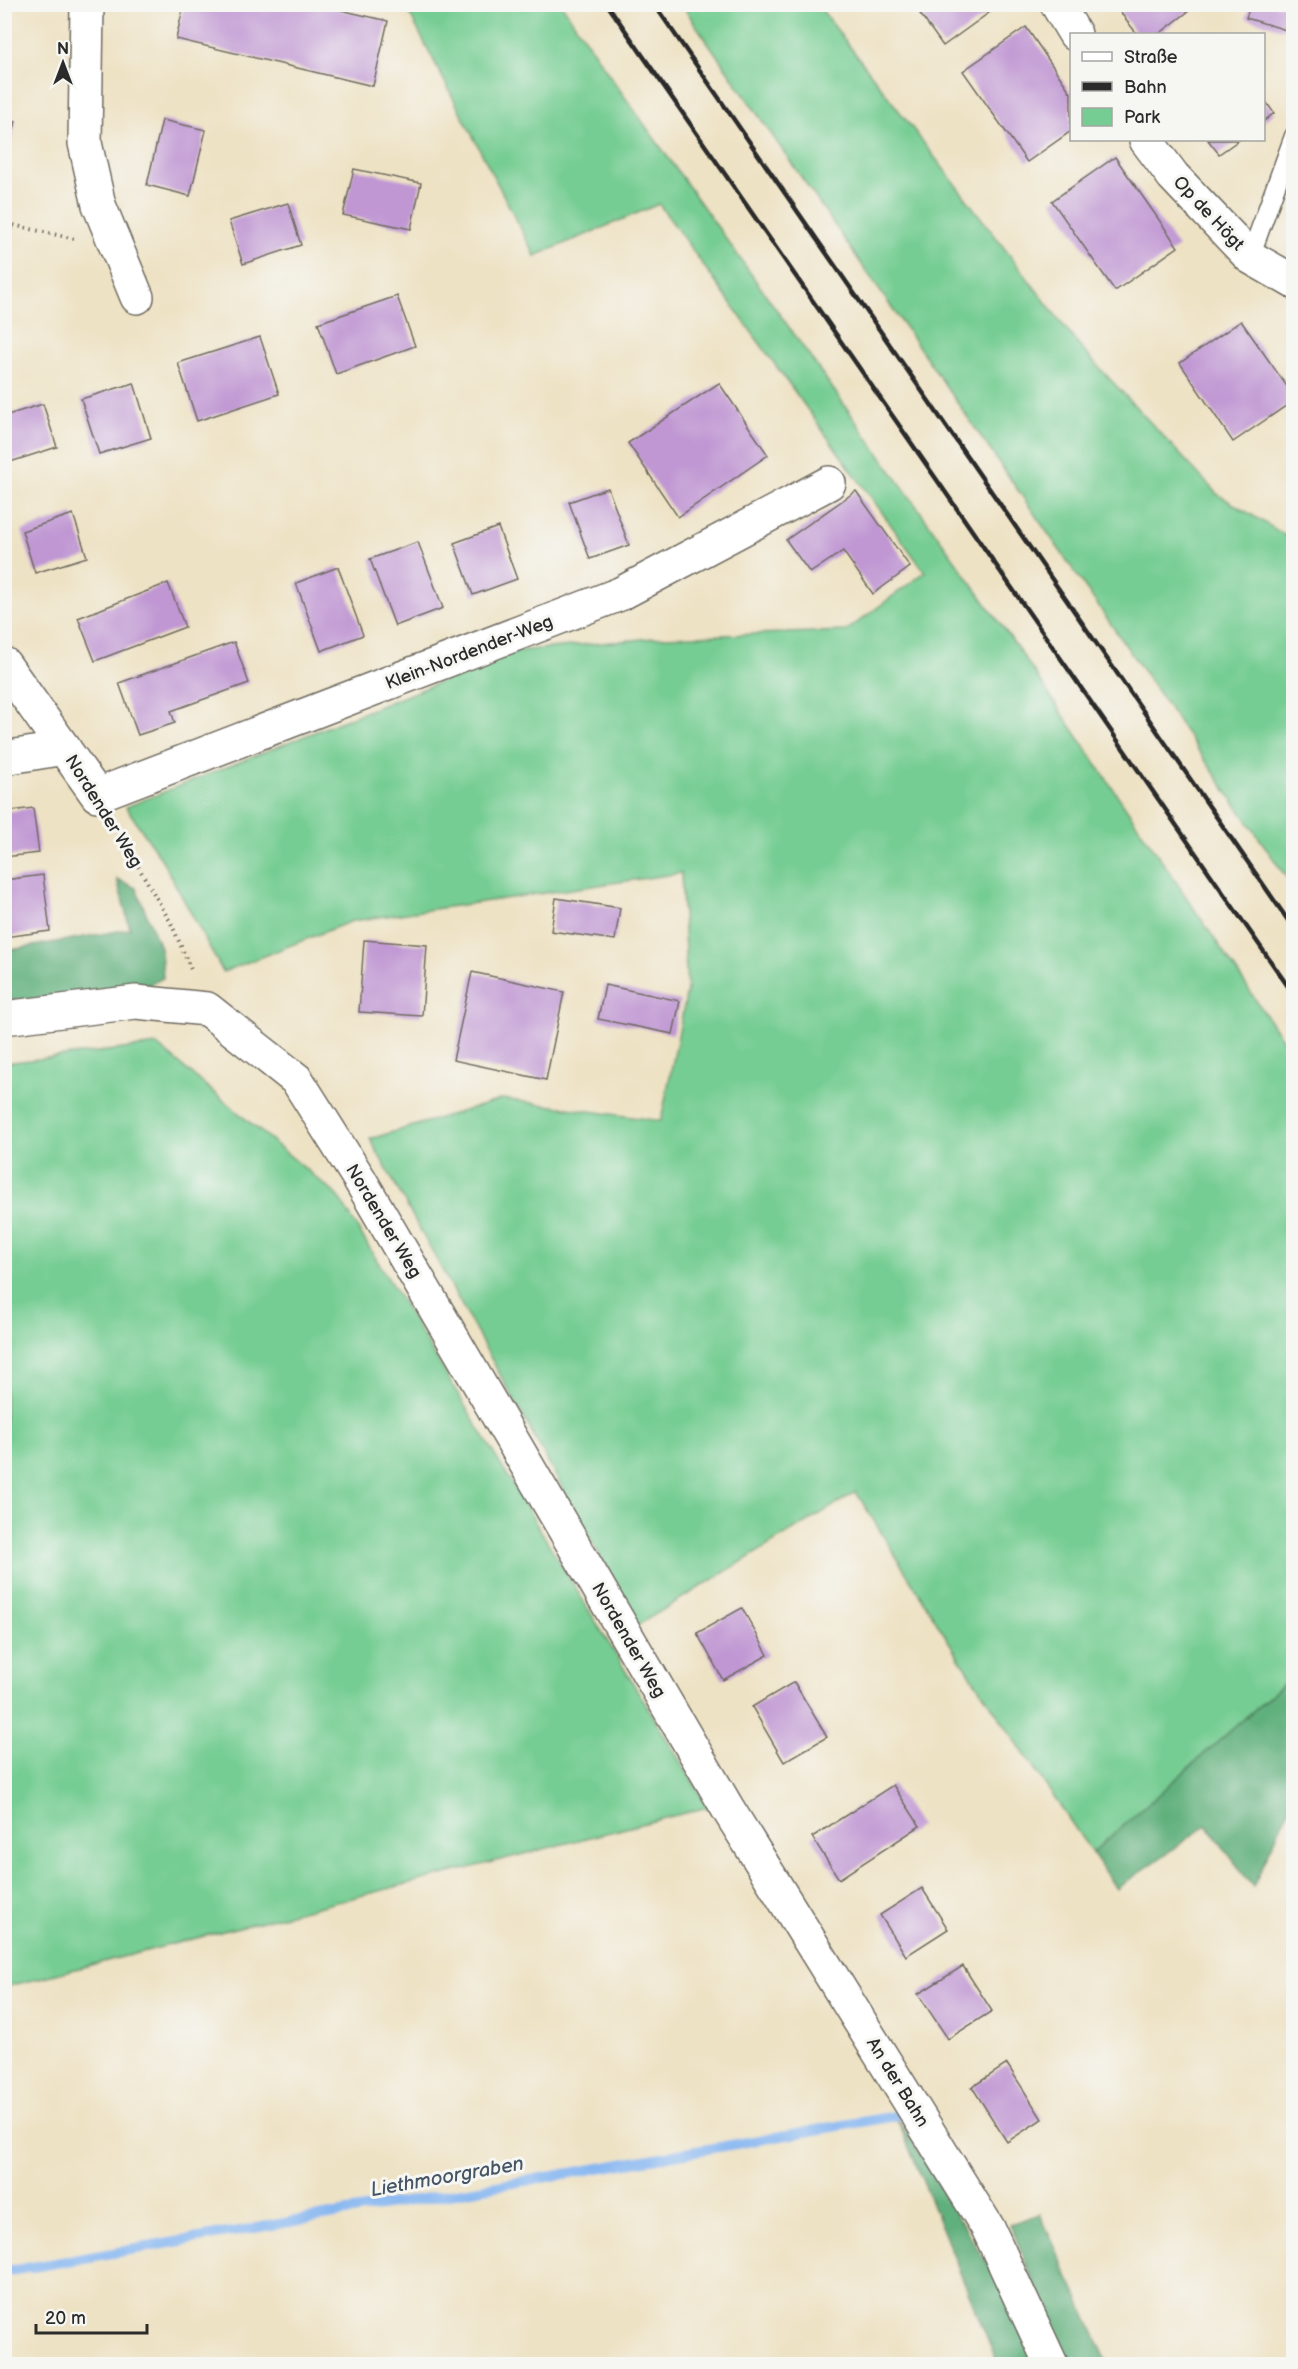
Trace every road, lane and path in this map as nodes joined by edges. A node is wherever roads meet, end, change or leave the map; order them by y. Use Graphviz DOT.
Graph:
graph roads {
  1 [pos="87,4"];
  2 [pos="1057,4"];
  3 [pos="1074,33"];
  4 [pos="1293,136"];
  5 [pos="1147,141"];
  6 [pos="4,223"];
  7 [pos="13,225"];
  8 [pos="115,248"];
  9 [pos="1250,257"];
  10 [pos="4,259"];
  11 [pos="1293,282"];
  12 [pos="137,297"];
  13 [pos="829,483"];
  14 [pos="4,664"];
  15 [pos="64,748"];
  16 [pos="4,758"];
  17 [pos="97,795"];
  18 [pos="207,1009"];
  19 [pos="4,1018"];
  20 [pos="728,1809"];
  21 [pos="1051,2364"];
  1 -- 8 [label="street"];
  2 -- 3 [label="street"];
  4 -- 9 [label="lane, Op de Högt"];
  5 -- 9 [label="street, Op de Högt"];
  6 -- 7 [label="path"];
  7 -- 8 [label="path"];
  7 -- 10 [label="path"];
  8 -- 12 [label="street"];
  9 -- 11 [label="street, Op de Högt"];
  13 -- 17 [label="street, Klein-Nordender-Weg"];
  14 -- 15 [label="street, Nordender Weg"];
  15 -- 16 [label="street"];
  15 -- 17 [label="street, Nordender Weg"];
  17 -- 18 [label="path, Nordender Weg"];
  18 -- 19 [label="street"];
  18 -- 20 [label="street, Nordender Weg"];
  20 -- 21 [label="street, An der Bahn"];
}
